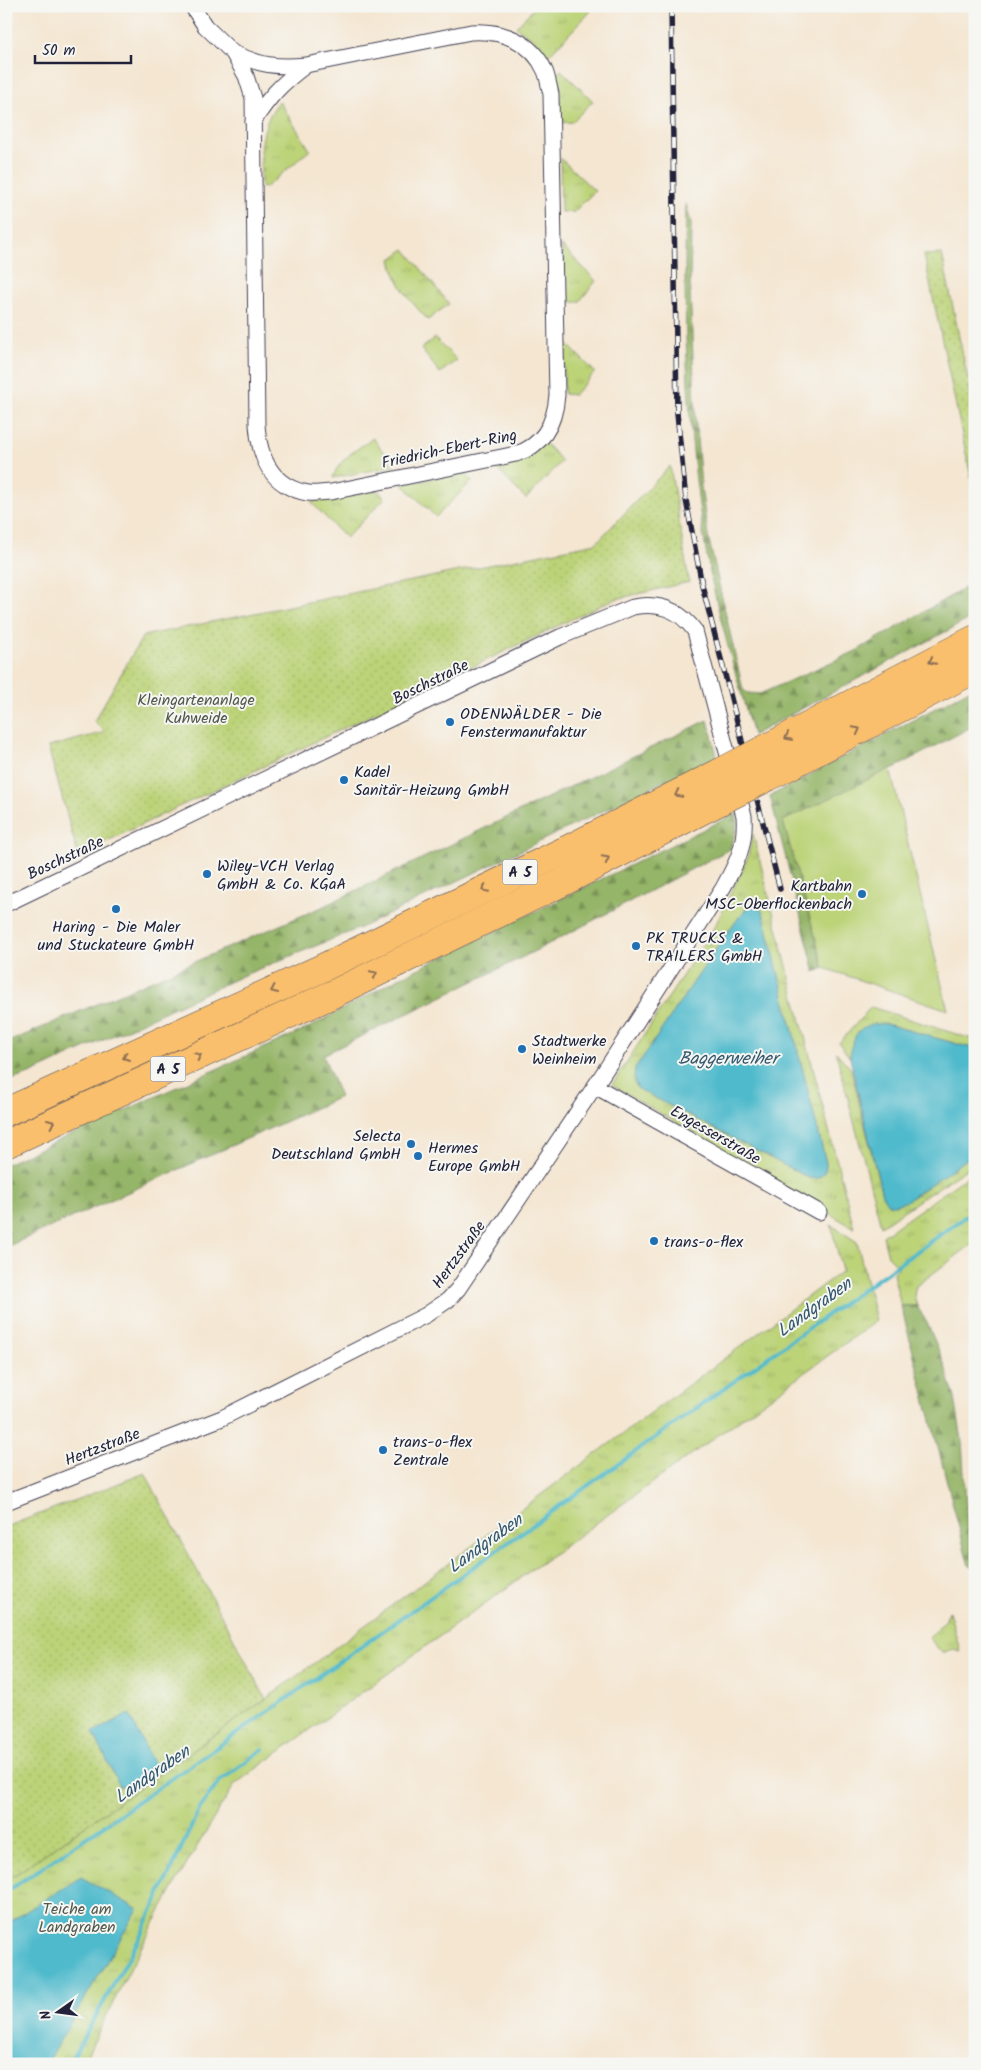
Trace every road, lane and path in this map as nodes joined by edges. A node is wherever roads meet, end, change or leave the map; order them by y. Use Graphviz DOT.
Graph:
graph roads {
  1 [pos="192,6"];
  2 [pos="233,54"];
  3 [pos="306,65"];
  4 [pos="253,122"];
  5 [pos="975,638"];
  6 [pos="975,669"];
  7 [pos="764,764"];
  8 [pos="731,795"];
  9 [pos="6,904"];
  10 [pos="595,1086"];
  11 [pos="6,1112"];
  12 [pos="6,1144"];
  13 [pos="819,1212"];
  14 [pos="6,1502"];
  1 -- 2 [label="street, Friedrich-Ebert-Ring"];
  2 -- 3 [label="street, Friedrich-Ebert-Ring"];
  2 -- 4 [label="street, Friedrich-Ebert-Ring"];
  3 -- 4 [label="street, Friedrich-Ebert-Ring"];
  3 -- 4 [label="street, Friedrich-Ebert-Ring"];
  5 -- 7 [label="highway, A 5, one-way"];
  7 -- 6 [label="highway, A 5, one-way"];
  7 -- 8 [label="highway, A 5, bridge"];
  8 -- 9 [label="street, Boschstraße"];
  8 -- 10 [label="street, Hertzstraße"];
  8 -- 11 [label="highway, A 5, one-way"];
  12 -- 8 [label="highway, A 5, one-way"];
  10 -- 13 [label="street, Engesserstraße"];
  10 -- 14 [label="street, Hertzstraße"];
}
